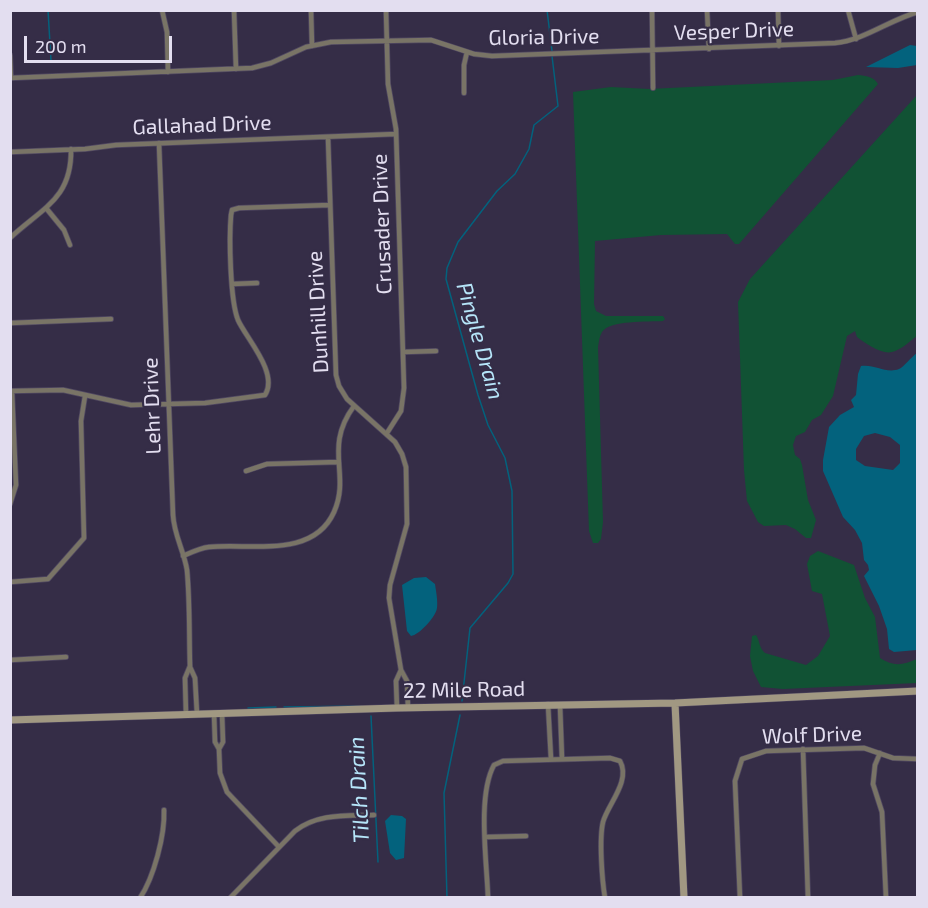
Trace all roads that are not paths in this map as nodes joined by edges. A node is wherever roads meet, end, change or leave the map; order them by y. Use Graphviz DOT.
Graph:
graph roads {
  1 [pos="162,10"];
  2 [pos="234,10"];
  3 [pos="311,10"];
  4 [pos="386,10"];
  5 [pos="652,10"];
  6 [pos="707,10"];
  7 [pos="778,10"];
  8 [pos="848,10"];
  9 [pos="918,12"];
  10 [pos="856,39"];
  11 [pos="386,41"];
  12 [pos="312,46"];
  13 [pos="779,46"];
  14 [pos="709,48"];
  15 [pos="653,50"];
  16 [pos="467,52"];
  17 [pos="10,56"];
  18 [pos="236,69"];
  19 [pos="168,72"];
  20 [pos="11,78"];
  21 [pos="653,88"];
  22 [pos="464,93"];
  23 [pos="396,134"];
  24 [pos="328,137"];
  25 [pos="159,143"];
  26 [pos="71,149"];
  27 [pos="10,152"];
  28 [pos="330,205"];
  29 [pos="46,208"];
  30 [pos="10,238"];
  31 [pos="70,244"];
  32 [pos="258,283"];
  33 [pos="232,284"];
  34 [pos="111,320"];
  35 [pos="10,323"];
  36 [pos="436,351"];
  37 [pos="403,352"];
  38 [pos="11,391"];
  39 [pos="86,396"];
  40 [pos="169,404"];
  41 [pos="354,406"];
  42 [pos="387,433"];
  43 [pos="338,462"];
  44 [pos="246,471"];
  45 [pos="10,504"];
  46 [pos="183,556"];
  47 [pos="10,582"];
  48 [pos="66,657"];
  49 [pos="10,660"];
  50 [pos="189,666"];
  51 [pos="401,670"];
  52 [pos="918,691"];
  53 [pos="675,703"];
  54 [pos="548,704"];
  55 [pos="560,704"];
  56 [pos="397,708"];
  57 [pos="408,708"];
  58 [pos="218,713"];
  59 [pos="186,714"];
  60 [pos="197,714"];
  61 [pos="10,720"];
  62 [pos="803,749"];
  63 [pos="880,753"];
  64 [pos="551,759"];
  65 [pos="562,759"];
  66 [pos="918,759"];
  67 [pos="164,810"];
  68 [pos="374,815"];
  69 [pos="526,836"];
  70 [pos="486,837"];
  71 [pos="279,847"];
  72 [pos="140,897"];
  73 [pos="230,897"];
  74 [pos="488,897"];
  75 [pos="605,897"];
  76 [pos="684,897"];
  77 [pos="740,897"];
  78 [pos="808,897"];
  79 [pos="886,897"];
  1 -- 19 [label="street"];
  2 -- 18 [label="street"];
  3 -- 12 [label="street"];
  4 -- 11 [label="street, Crusader Drive"];
  5 -- 15 [label="street"];
  6 -- 14 [label="street"];
  7 -- 13 [label="street"];
  8 -- 10 [label="street"];
  9 -- 10 [label="street, Vesper Drive"];
  10 -- 13 [label="street, Vesper Drive"];
  11 -- 12 [label="street, Gloria Drive"];
  11 -- 16 [label="street, Gloria Drive"];
  11 -- 23 [label="street, Crusader Drive"];
  12 -- 18 [label="street, Gloria Drive"];
  13 -- 14 [label="street, Vesper Drive"];
  14 -- 15 [label="street, Vesper Drive"];
  15 -- 16 [label="street, Gloria Drive"];
  15 -- 21 [label="street"];
  16 -- 22 [label="street"];
  17 -- 20 [label="street"];
  18 -- 19 [label="street, Gloria Drive"];
  19 -- 20 [label="street, Gloria Drive"];
  23 -- 24 [label="street, Gallahad Drive"];
  23 -- 37 [label="street, Crusader Drive"];
  24 -- 25 [label="street, Gallahad Drive"];
  24 -- 28 [label="street, Dunhill Drive"];
  25 -- 26 [label="street, Gallahad Drive"];
  25 -- 40 [label="street, Lehr Drive"];
  26 -- 27 [label="street, Gallahad Drive"];
  26 -- 29 [label="street"];
  28 -- 33 [label="street"];
  28 -- 41 [label="street, Dunhill Drive"];
  29 -- 30 [label="street"];
  29 -- 31 [label="street"];
  32 -- 33 [label="street"];
  33 -- 40 [label="street"];
  34 -- 35 [label="street"];
  36 -- 37 [label="street"];
  37 -- 42 [label="street, Crusader Drive"];
  38 -- 39 [label="street"];
  38 -- 45 [label="street"];
  39 -- 40 [label="street"];
  39 -- 47 [label="street"];
  40 -- 46 [label="street, Lehr Drive"];
  41 -- 42 [label="street, Dunhill Drive"];
  41 -- 43 [label="street"];
  42 -- 51 [label="street, Dunhill Drive"];
  43 -- 44 [label="street"];
  43 -- 46 [label="street"];
  46 -- 50 [label="street, Lehr Drive"];
  48 -- 49 [label="street"];
  50 -- 59 [label="street, Lehr Drive"];
  50 -- 60 [label="street, Lehr Drive"];
  51 -- 56 [label="street, Dunhill Drive"];
  51 -- 57 [label="street, Dunhill Drive"];
  52 -- 53 [label="street, 22 Mile Road"];
  53 -- 55 [label="street, 22 Mile Road"];
  53 -- 76 [label="street"];
  54 -- 55 [label="street, 22 Mile Road"];
  54 -- 57 [label="street, 22 Mile Road"];
  54 -- 64 [label="street"];
  55 -- 65 [label="street"];
  56 -- 57 [label="street, 22 Mile Road"];
  56 -- 58 [label="street, 22 Mile Road"];
  58 -- 60 [label="street, 22 Mile Road"];
  58 -- 71 [label="street"];
  59 -- 60 [label="street, 22 Mile Road"];
  59 -- 61 [label="street, 22 Mile Road"];
  62 -- 63 [label="street, Wolf Drive"];
  62 -- 77 [label="street, Wolf Drive"];
  62 -- 78 [label="street"];
  63 -- 66 [label="street, Wolf Drive"];
  63 -- 79 [label="street"];
  64 -- 65 [label="street"];
  64 -- 70 [label="street"];
  65 -- 75 [label="street"];
  67 -- 72 [label="street"];
  68 -- 71 [label="street"];
  69 -- 70 [label="street"];
  70 -- 74 [label="street"];
  71 -- 73 [label="street"];
}
